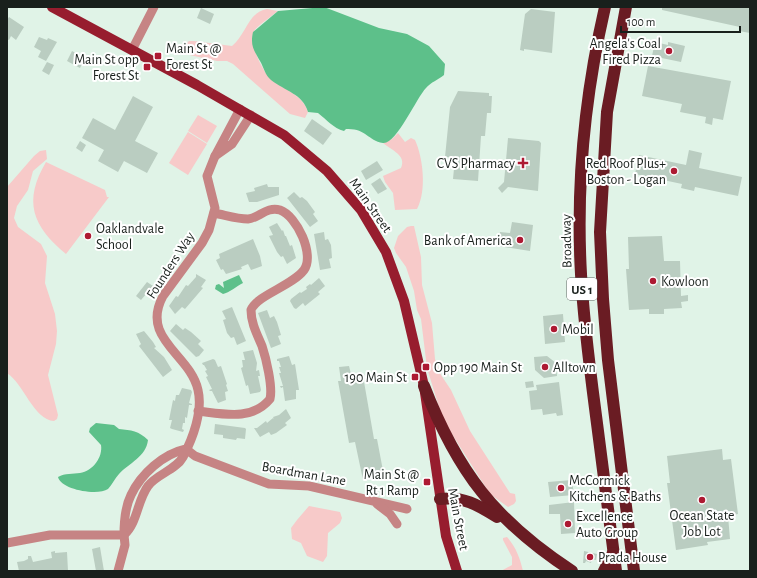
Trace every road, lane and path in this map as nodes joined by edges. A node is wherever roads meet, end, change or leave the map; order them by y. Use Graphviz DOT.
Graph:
graph roads {
  1 [pos="52,7"];
  2 [pos="154,7"];
  3 [pos="605,7"];
  4 [pos="626,7"];
  5 [pos="132,50"];
  6 [pos="240,109"];
  7 [pos="251,115"];
  8 [pos="215,156"];
  9 [pos="214,214"];
  10 [pos="424,386"];
  11 [pos="198,411"];
  12 [pos="186,449"];
  13 [pos="440,499"];
  14 [pos="375,502"];
  15 [pos="407,509"];
  16 [pos="397,524"];
  17 [pos="124,534"];
  18 [pos="520,534"];
  19 [pos="7,542"];
  20 [pos="614,552"];
  21 [pos="118,571"];
  22 [pos="457,571"];
  23 [pos="572,571"];
  24 [pos="604,571"];
  25 [pos="616,571"];
  26 [pos="634,571"];
  1 -- 5 [label="main road, Main Street"];
  2 -- 5 [label="street"];
  3 -- 20 [label="highway, Broadway / US 1"];
  4 -- 26 [label="highway, US 1"];
  5 -- 6 [label="main road, Main Street"];
  6 -- 7 [label="main road, Main Street"];
  6 -- 8 [label="street, Founders Way"];
  7 -- 8 [label="street"];
  7 -- 10 [label="main road, Main Street"];
  8 -- 9 [label="street, Founders Way"];
  9 -- 11 [label="street, Founders Way"];
  9 -- 11 [label="street"];
  10 -- 13 [label="main road, Main Street"];
  10 -- 18 [label="highway"];
  11 -- 12 [label="street, Founders Way"];
  12 -- 14 [label="street, Boardman Lane"];
  12 -- 17 [label="street"];
  13 -- 18 [label="highway"];
  13 -- 22 [label="main road, Main Street"];
  14 -- 15 [label="street, Boardman Lane"];
  14 -- 16 [label="street, Boardman Lane"];
  17 -- 19 [label="street"];
  17 -- 21 [label="street"];
  18 -- 23 [label="highway"];
  20 -- 24 [label="highway"];
  20 -- 25 [label="highway, Broadway / US 1"];
}
